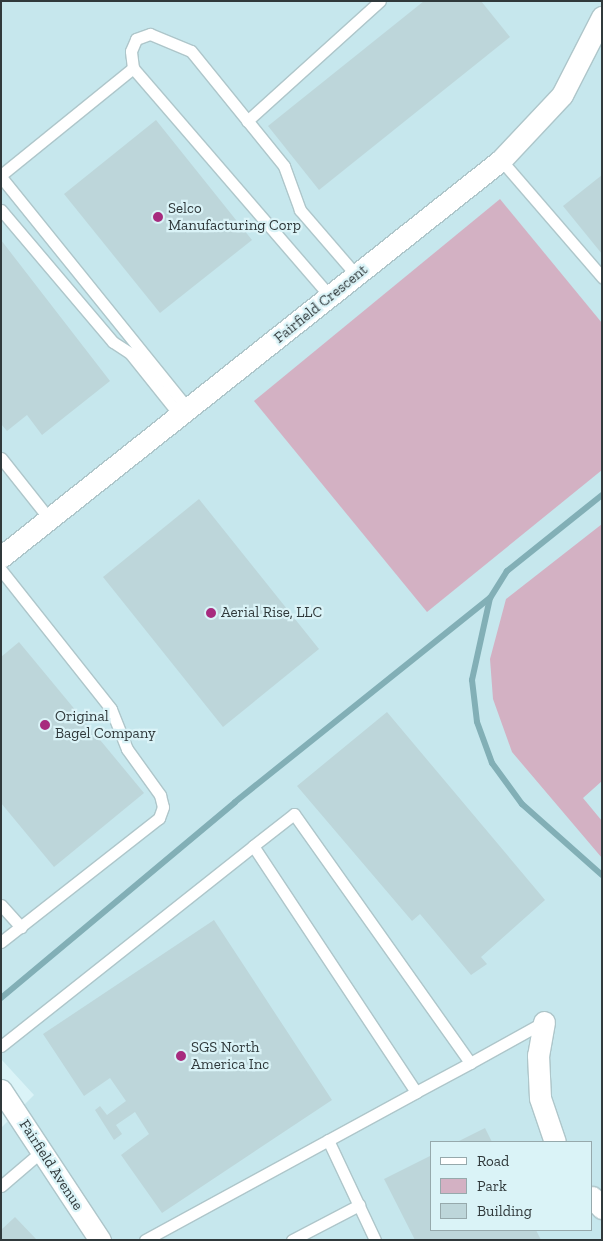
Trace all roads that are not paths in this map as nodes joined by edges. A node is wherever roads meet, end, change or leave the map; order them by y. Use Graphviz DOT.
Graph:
graph roads {
  1 [pos="380,1"];
  2 [pos="602,17"];
  3 [pos="133,68"];
  4 [pos="247,120"];
  5 [pos="502,160"];
  6 [pos="1,176"];
  7 [pos="1,210"];
  8 [pos="357,276"];
  9 [pos="602,277"];
  10 [pos="331,296"];
  11 [pos="185,413"];
  12 [pos="1,458"];
  13 [pos="51,521"];
  14 [pos="3,557"];
  15 [pos="253,846"];
  16 [pos="1,905"];
  17 [pos="21,927"];
  18 [pos="1,942"];
  19 [pos="544,1022"];
  20 [pos="1,1046"];
  21 [pos="470,1063"];
  22 [pos="1,1090"];
  23 [pos="416,1092"];
  24 [pos="328,1140"];
  25 [pos="555,1141"];
  26 [pos="42,1150"];
  27 [pos="1,1186"];
  28 [pos="593,1198"];
  29 [pos="359,1205"];
  30 [pos="602,1208"];
  31 [pos="100,1240"];
  32 [pos="145,1240"];
  33 [pos="292,1240"];
  34 [pos="376,1240"];
  1 -- 4 [label="lane"];
  2 -- 5 [label="street, Fairfield Crescent"];
  3 -- 4 [label="lane"];
  3 -- 6 [label="lane"];
  3 -- 10 [label="lane"];
  4 -- 8 [label="lane"];
  5 -- 8 [label="street, Fairfield Crescent"];
  5 -- 9 [label="lane"];
  6 -- 11 [label="lane"];
  7 -- 11 [label="lane"];
  8 -- 10 [label="street, Fairfield Crescent"];
  10 -- 11 [label="street, Fairfield Crescent"];
  11 -- 13 [label="street, Fairfield Crescent"];
  12 -- 13 [label="lane"];
  13 -- 14 [label="street, Fairfield Crescent"];
  14 -- 17 [label="lane"];
  15 -- 20 [label="lane"];
  15 -- 21 [label="lane"];
  15 -- 23 [label="lane"];
  16 -- 17 [label="lane"];
  17 -- 18 [label="lane"];
  19 -- 21 [label="lane"];
  19 -- 25 [label="street"];
  21 -- 23 [label="lane"];
  22 -- 26 [label="street, Fairfield Avenue"];
  23 -- 24 [label="lane"];
  24 -- 29 [label="lane"];
  24 -- 32 [label="lane"];
  26 -- 27 [label="lane"];
  26 -- 31 [label="street, Fairfield Avenue"];
  28 -- 30 [label="street"];
  29 -- 33 [label="lane"];
  29 -- 34 [label="lane"];
}
